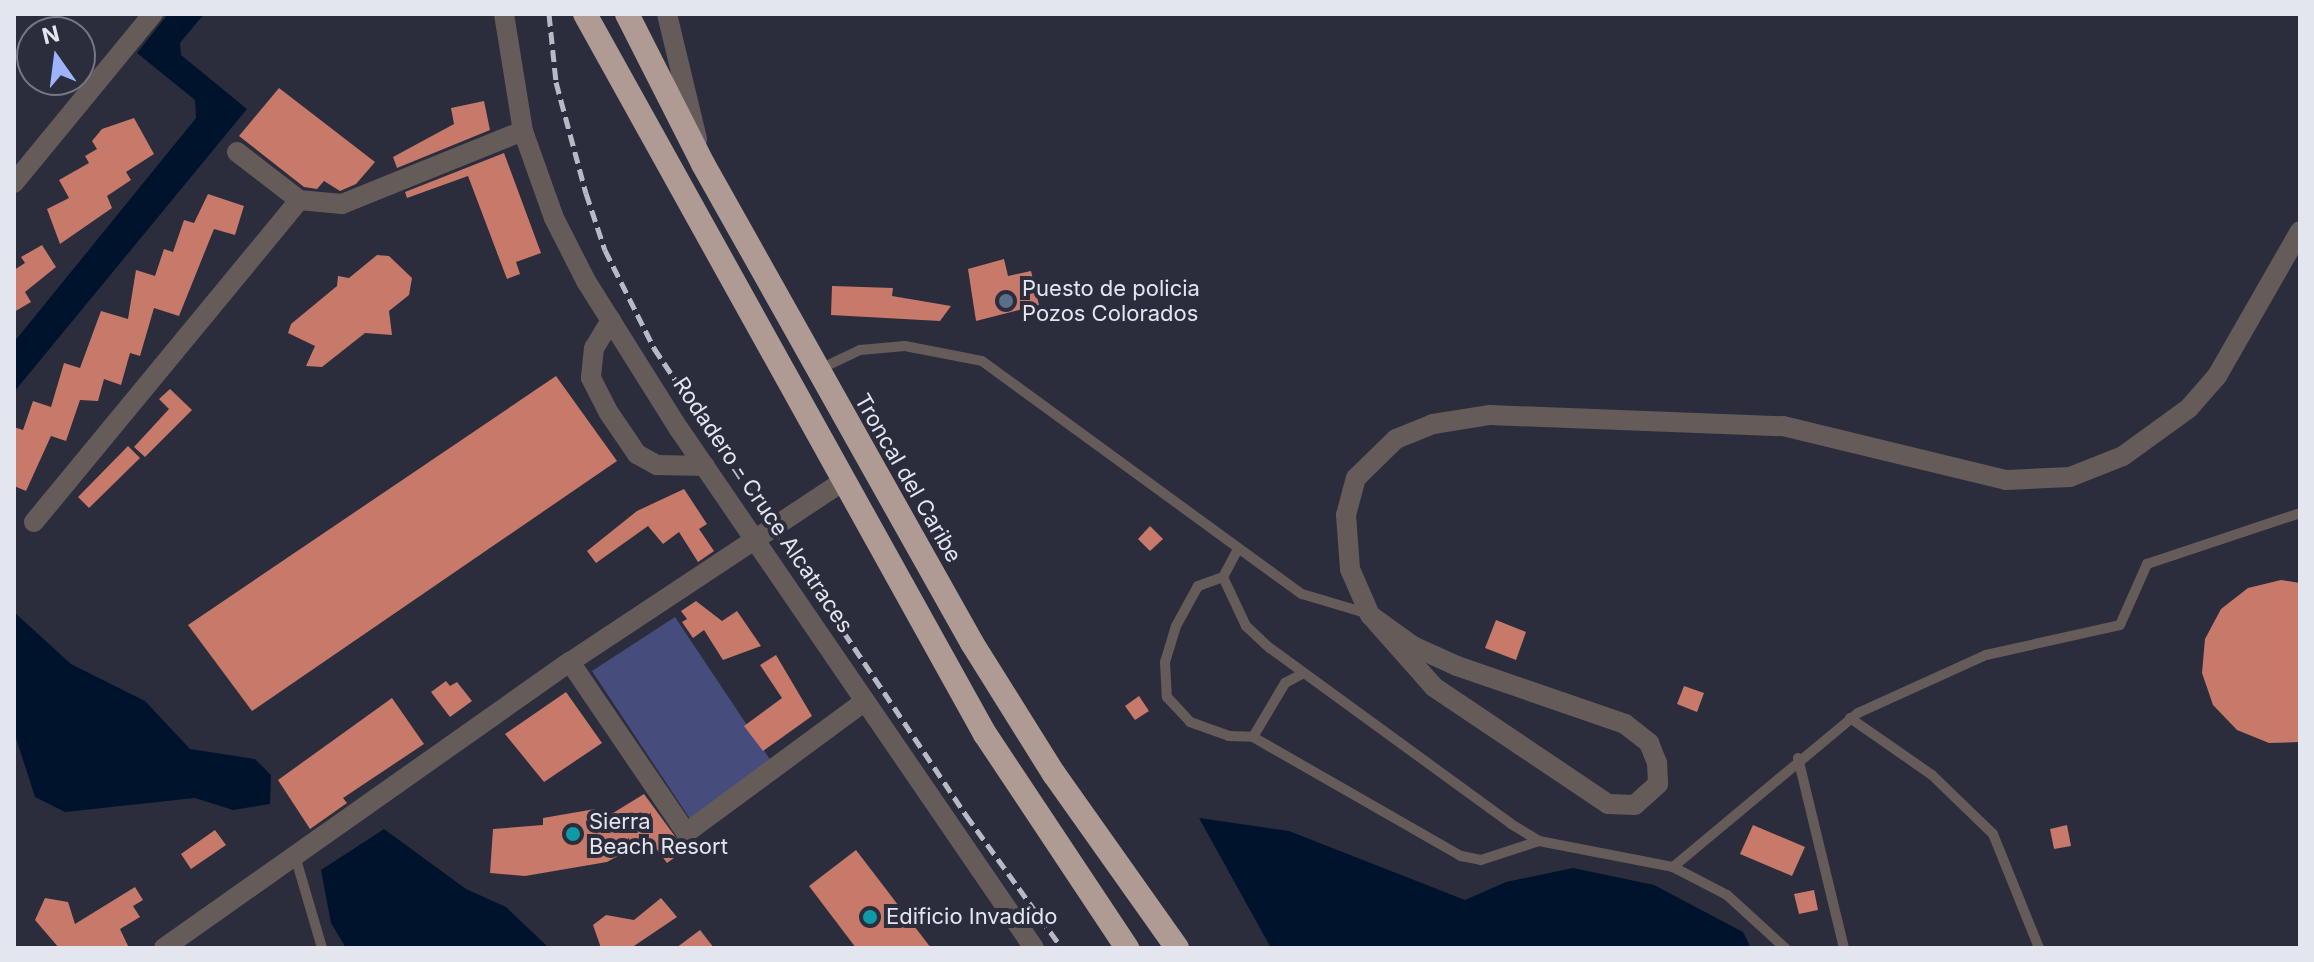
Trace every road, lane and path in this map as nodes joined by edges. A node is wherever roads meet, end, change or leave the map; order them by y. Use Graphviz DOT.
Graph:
graph roads {
  1 [pos="153,14"];
  2 [pos="504,14"];
  3 [pos="585,14"];
  4 [pos="627,14"];
  5 [pos="667,14"];
  6 [pos="523,131"];
  7 [pos="237,152"];
  8 [pos="703,164"];
  9 [pos="14,183"];
  10 [pos="299,200"];
  11 [pos="2300,231"];
  12 [pos="611,320"];
  13 [pos="817,371"];
  14 [pos="705,466"];
  15 [pos="842,482"];
  16 [pos="2300,513"];
  17 [pos="34,522"];
  18 [pos="757,541"];
  19 [pos="1238,549"];
  20 [pos="1223,577"];
  21 [pos="1370,615"];
  22 [pos="570,662"];
  23 [pos="1304,673"];
  24 [pos="865,701"];
  25 [pos="1850,718"];
  26 [pos="1253,737"];
  27 [pos="1798,758"];
  28 [pos="1539,841"];
  29 [pos="295,856"];
  30 [pos="1673,867"];
  31 [pos="164,948"];
  32 [pos="322,948"];
  33 [pos="1034,948"];
  34 [pos="1127,948"];
  35 [pos="1177,948"];
  36 [pos="1785,948"];
  37 [pos="1844,948"];
  38 [pos="2039,948"];
  1 -- 9 [label="street"];
  2 -- 6 [label="street, Rodadero - Cruce Alcatraces"];
  3 -- 15 [label="highway"];
  4 -- 8 [label="highway, Troncal del Caribe"];
  5 -- 8 [label="street"];
  6 -- 10 [label="street"];
  6 -- 12 [label="street, Rodadero - Cruce Alcatraces"];
  7 -- 10 [label="street"];
  8 -- 13 [label="highway, Troncal del Caribe"];
  10 -- 17 [label="street"];
  11 -- 21 [label="street"];
  12 -- 14 [label="street, Rodadero - Cruce Alcatraces"];
  12 -- 14 [label="street"];
  13 -- 19 [label="lane"];
  13 -- 35 [label="highway, Troncal del Caribe"];
  14 -- 18 [label="street, Rodadero - Cruce Alcatraces"];
  15 -- 18 [label="street"];
  15 -- 34 [label="highway"];
  16 -- 25 [label="lane"];
  18 -- 22 [label="street"];
  18 -- 24 [label="street, Rodadero - Cruce Alcatraces"];
  19 -- 20 [label="lane"];
  19 -- 21 [label="lane"];
  20 -- 23 [label="lane"];
  20 -- 26 [label="lane"];
  21 -- 21 [label="street"];
  22 -- 24 [label="street"];
  22 -- 29 [label="street"];
  23 -- 26 [label="lane"];
  23 -- 28 [label="lane"];
  24 -- 33 [label="street, Rodadero - Cruce Alcatraces"];
  25 -- 27 [label="lane"];
  25 -- 38 [label="lane"];
  26 -- 28 [label="lane"];
  27 -- 30 [label="lane"];
  27 -- 37 [label="lane"];
  28 -- 30 [label="lane"];
  29 -- 31 [label="street"];
  29 -- 32 [label="lane"];
  30 -- 36 [label="lane"];
}
